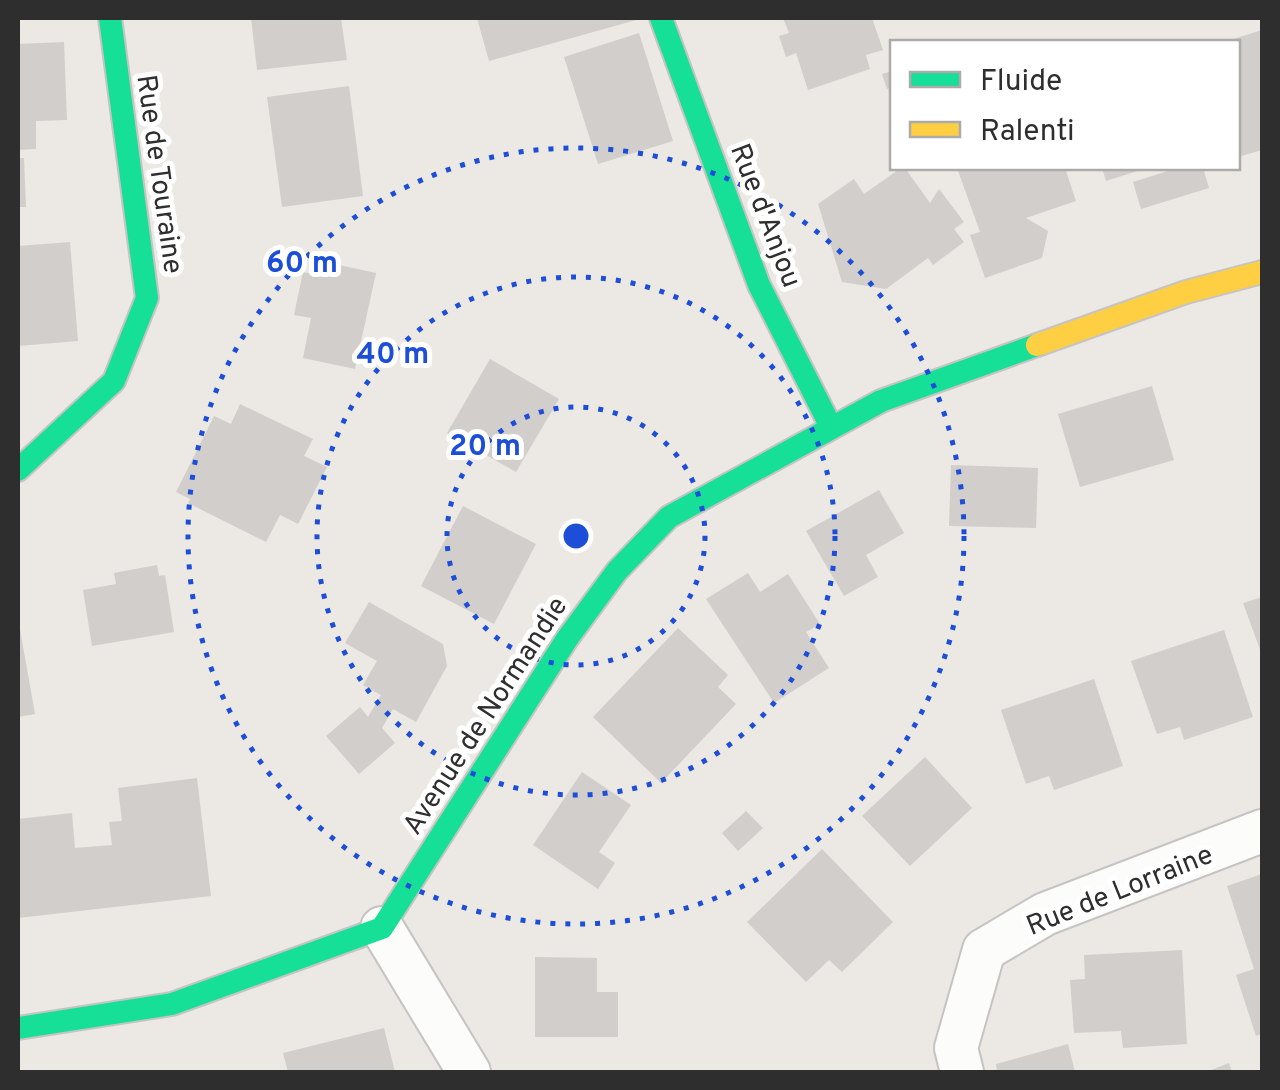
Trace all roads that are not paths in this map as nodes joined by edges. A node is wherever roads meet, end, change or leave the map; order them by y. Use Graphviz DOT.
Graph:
graph roads {
  1 [pos="110,18"];
  2 [pos="661,18"];
  3 [pos="1262,272"];
  4 [pos="831,427"];
  5 [pos="18,470"];
  6 [pos="1262,831"];
  7 [pos="382,928"];
  8 [pos="18,1028"];
  9 [pos="469,1072"];
  10 [pos="962,1072"];
  1 -- 5 [label="street, Rue de Touraine"];
  2 -- 4 [label="street, Rue d'Anjou"];
  3 -- 4 [label="street, Avenue de Normandie"];
  4 -- 7 [label="street, Avenue de Normandie"];
  6 -- 10 [label="street, Rue de Lorraine"];
  7 -- 8 [label="street"];
  7 -- 9 [label="street"];
}
